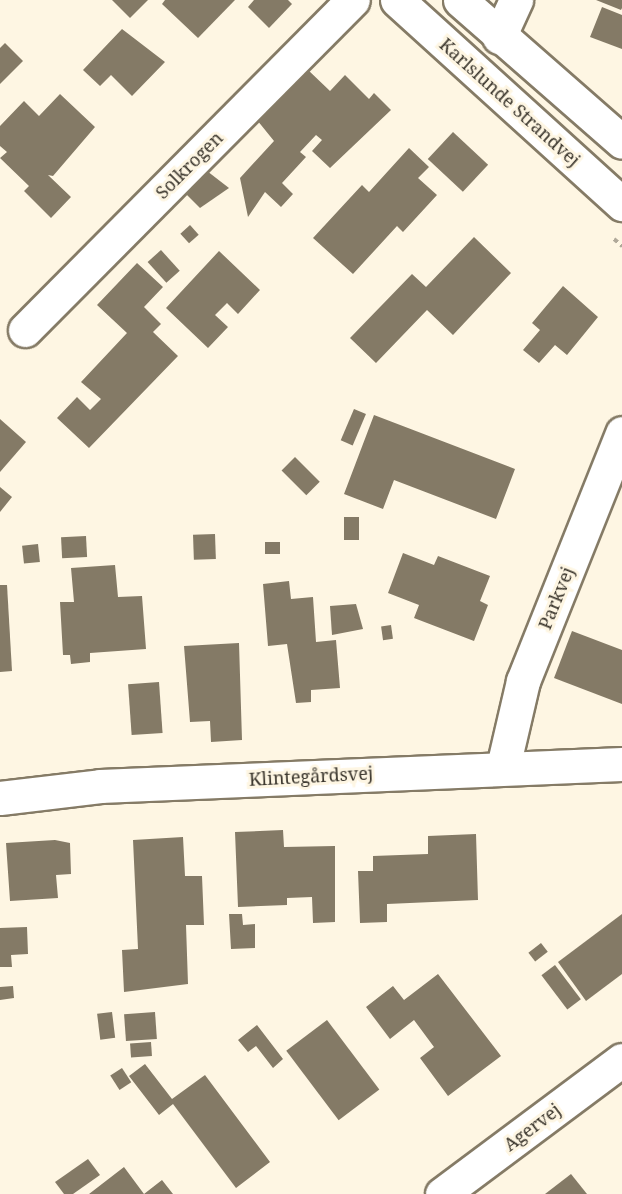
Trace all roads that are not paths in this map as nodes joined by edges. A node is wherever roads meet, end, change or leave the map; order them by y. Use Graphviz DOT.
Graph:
graph roads {
  1 [pos="353,0"];
  2 [pos="397,0"];
  3 [pos="460,0"];
  4 [pos="516,0"];
  5 [pos="499,37"];
  6 [pos="622,142"];
  7 [pos="622,204"];
  8 [pos="25,330"];
  9 [pos="622,433"];
  10 [pos="622,765"];
  11 [pos="503,767"];
  12 [pos="0,798"];
  13 [pos="622,1060"];
  14 [pos="442,1194"];
  1 -- 8 [label="street, Solkrogen"];
  2 -- 7 [label="street, Karlslunde Strandvej"];
  3 -- 5 [label="street"];
  4 -- 5 [label="street"];
  5 -- 6 [label="street"];
  9 -- 11 [label="street, Parkvej"];
  10 -- 11 [label="street, Klintegårdsvej"];
  11 -- 12 [label="street, Klintegårdsvej"];
  13 -- 14 [label="street, Agervej"];
}
